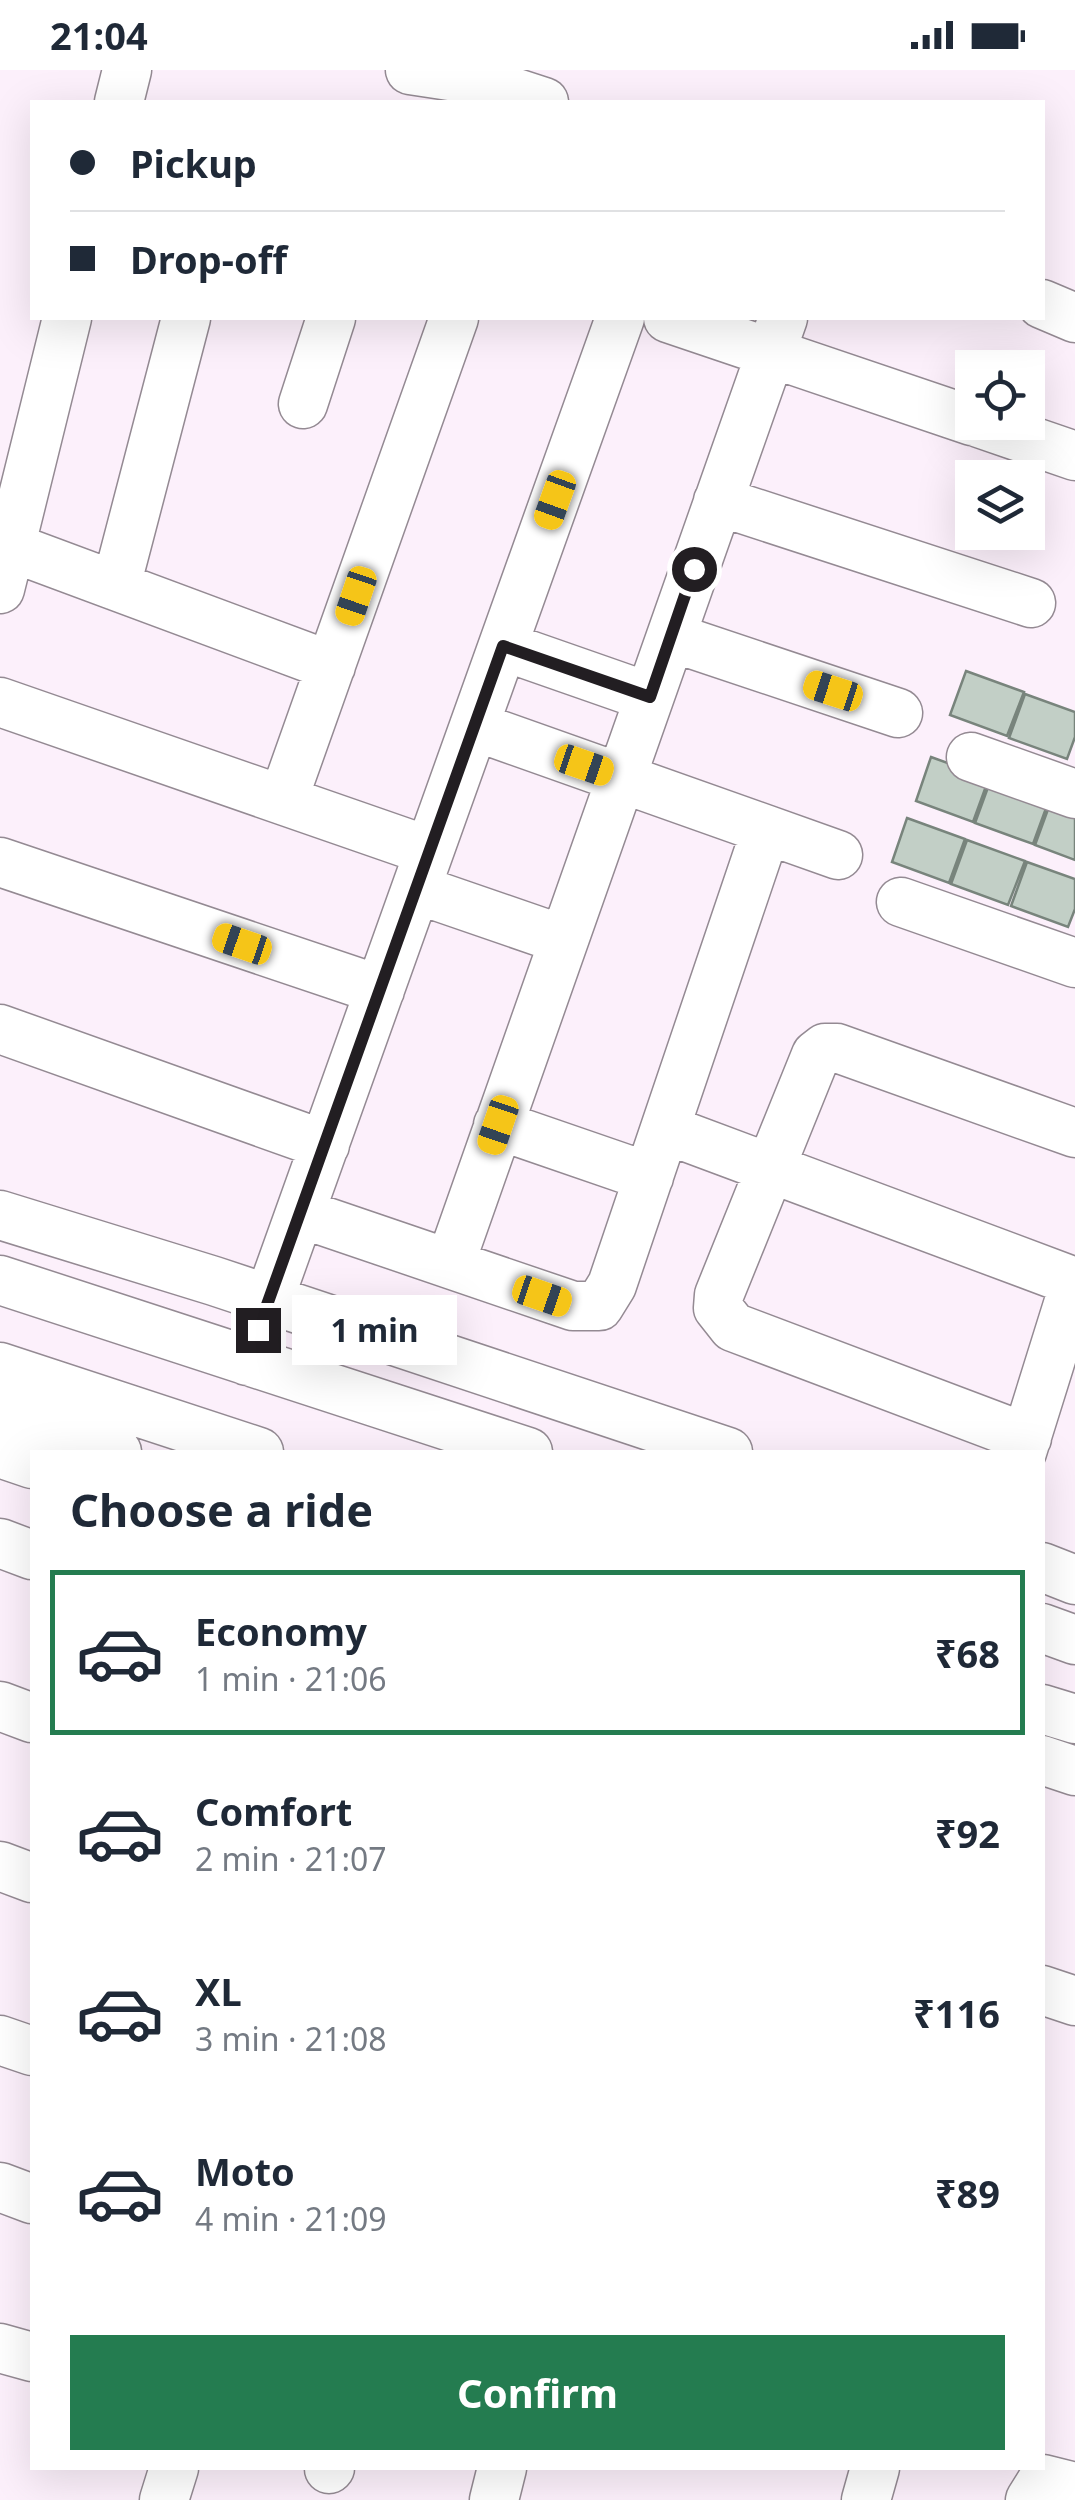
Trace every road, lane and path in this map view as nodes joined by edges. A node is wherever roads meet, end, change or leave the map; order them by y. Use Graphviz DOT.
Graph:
graph roads {
  1 [pos="127,70"];
  2 [pos="410,70"];
  3 [pos="120,100"];
  4 [pos="531,100"];
  5 [pos="1045,305"];
  6 [pos="1075,318"];
  7 [pos="67,320"];
  8 [pos="185,320"];
  9 [pos="330,320"];
  10 [pos="453,320"];
  11 [pos="619,320"];
  12 [pos="681,320"];
  13 [pos="777,335"];
  14 [pos="304,404"];
  15 [pos="955,414"];
  16 [pos="1027,440"];
  17 [pos="1075,456"];
  18 [pos="718,501"];
  19 [pos="5,568"];
  20 [pos="116,586"];
  21 [pos="1031,603"];
  22 [pos="670,637"];
  23 [pos="503,646"];
  24 [pos="331,666"];
  25 [pos="650,697"];
  26 [pos="0,702"];
  27 [pos="898,712"];
  28 [pos="474,726"];
  29 [pos="971,757"];
  30 [pos="621,778"];
  31 [pos="1075,794"];
  32 [pos="283,800"];
  33 [pos="766,830"];
  34 [pos="838,855"];
  35 [pos="0,862"];
  36 [pos="422,870"];
  37 [pos="901,902"];
  38 [pos="564,940"];
  39 [pos="1075,963"];
  40 [pos="380,990"];
  41 [pos="0,1029"];
  42 [pos="498,1125"];
  43 [pos="665,1129"];
  44 [pos="1075,1133"];
  45 [pos="324,1145"];
  46 [pos="768,1167"];
  47 [pos="648,1178"];
  48 [pos="300,1213"];
  49 [pos="0,1216"];
  50 [pos="450,1264"];
  51 [pos="0,1280"];
  52 [pos="1075,1282"];
  53 [pos="270,1300"];
  54 [pos="247,1360"];
  55 [pos="0,1368"];
  56 [pos="0,1416"];
  57 [pos="1024,1445"];
  58 [pos="110,1450"];
  59 [pos="252,1450"];
  60 [pos="522,1450"];
  61 [pos="722,1450"];
  62 [pos="0,1453"];
  63 [pos="30,1463"];
  64 [pos="0,1543"];
  65 [pos="30,1554"];
  66 [pos="1045,1568"];
  67 [pos="1075,1580"];
  68 [pos="1045,1629"];
  69 [pos="1075,1640"];
  70 [pos="0,1706"];
  71 [pos="1045,1709"];
  72 [pos="30,1717"];
  73 [pos="1075,1720"];
  74 [pos="1045,1761"];
  75 [pos="1075,1771"];
  76 [pos="0,1866"];
  77 [pos="30,1877"];
  78 [pos="1045,1991"];
  79 [pos="1075,2001"];
  80 [pos="0,2040"];
  81 [pos="30,2050"];
  82 [pos="0,2188"];
  83 [pos="30,2198"];
  84 [pos="0,2348"];
  85 [pos="30,2357"];
  86 [pos="173,2470"];
  87 [pos="502,2470"];
  88 [pos="874,2470"];
  89 [pos="1075,2487"];
  90 [pos="164,2500"];
  91 [pos="494,2500"];
  92 [pos="866,2500"];
  93 [pos="1030,2500"];
  1 -- 3 [label="street"];
  2 -- 4 [label="street"];
  5 -- 6 [label="street"];
  7 -- 19 [label="street"];
  8 -- 20 [label="street"];
  9 -- 14 [label="street"];
  10 -- 24 [label="street"];
  11 -- 23 [label="street"];
  12 -- 13 [label="street"];
  13 -- 15 [label="street"];
  13 -- 18 [label="street"];
  16 -- 17 [label="street"];
  18 -- 21 [label="street"];
  18 -- 22 [label="street"];
  19 -- 20 [label="street"];
  20 -- 24 [label="street"];
  22 -- 25 [label="street"];
  22 -- 27 [label="street"];
  23 -- 25 [label="street"];
  23 -- 28 [label="street"];
  24 -- 32 [label="street"];
  25 -- 30 [label="street"];
  26 -- 32 [label="street"];
  28 -- 30 [label="street"];
  28 -- 36 [label="street"];
  29 -- 31 [label="street"];
  30 -- 33 [label="street"];
  30 -- 38 [label="street"];
  32 -- 36 [label="street"];
  33 -- 34 [label="street"];
  33 -- 43 [label="street"];
  35 -- 40 [label="street"];
  36 -- 38 [label="street"];
  36 -- 40 [label="street"];
  37 -- 39 [label="street"];
  38 -- 42 [label="street"];
  40 -- 45 [label="street"];
  41 -- 45 [label="street"];
  42 -- 47 [label="street"];
  42 -- 50 [label="street"];
  43 -- 46 [label="street"];
  43 -- 47 [label="street"];
  44 -- 46 [label="street"];
  45 -- 48 [label="street"];
  46 -- 52 [label="street"];
  46 -- 57 [label="street"];
  47 -- 50 [label="street"];
  48 -- 50 [label="street"];
  48 -- 53 [label="street"];
  49 -- 53 [label="street"];
  51 -- 54 [label="street"];
  52 -- 57 [label="street"];
  53 -- 54 [label="street"];
  53 -- 61 [label="street"];
  54 -- 60 [label="street"];
  55 -- 59 [label="street"];
  56 -- 58 [label="street"];
  62 -- 63 [label="street"];
  64 -- 65 [label="street"];
  66 -- 67 [label="street"];
  68 -- 69 [label="street"];
  70 -- 72 [label="street"];
  71 -- 73 [label="street"];
  74 -- 75 [label="street"];
  76 -- 77 [label="street"];
  78 -- 79 [label="street"];
  80 -- 81 [label="street"];
  82 -- 83 [label="street"];
  84 -- 85 [label="street"];
  86 -- 90 [label="street"];
  87 -- 91 [label="street"];
  88 -- 92 [label="street"];
  89 -- 93 [label="street"];
}
